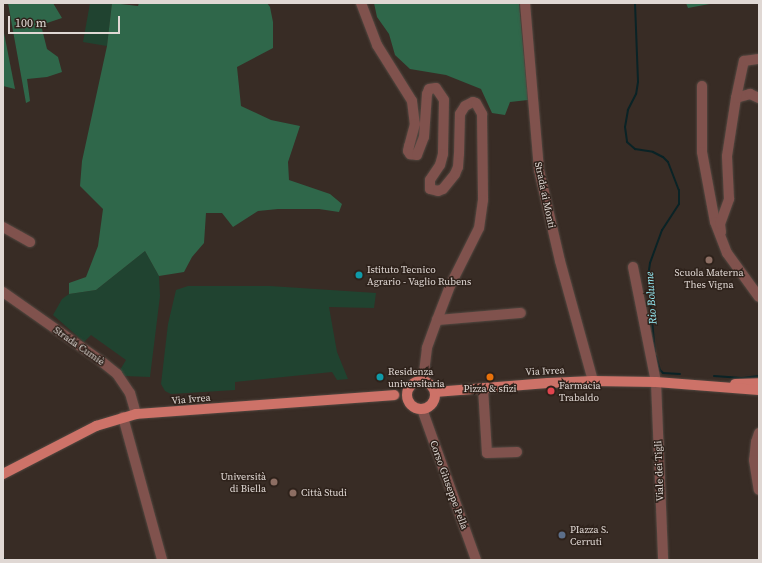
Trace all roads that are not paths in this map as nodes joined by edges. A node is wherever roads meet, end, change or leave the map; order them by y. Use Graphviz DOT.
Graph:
graph roads {
  1 [pos="361,3"];
  2 [pos="367,3"];
  3 [pos="525,3"];
  4 [pos="366,15"];
  5 [pos="759,59"];
  6 [pos="702,86"];
  7 [pos="736,98"];
  8 [pos="759,98"];
  9 [pos="3,227"];
  10 [pos="30,242"];
  11 [pos="722,245"];
  12 [pos="633,267"];
  13 [pos="3,292"];
  14 [pos="759,297"];
  15 [pos="521,313"];
  16 [pos="437,320"];
  17 [pos="422,381"];
  18 [pos="593,381"];
  19 [pos="656,382"];
  20 [pos="759,383"];
  21 [pos="713,386"];
  22 [pos="483,388"];
  23 [pos="759,390"];
  24 [pos="435,392"];
  25 [pos="399,395"];
  26 [pos="422,409"];
  27 [pos="136,414"];
  28 [pos="123,418"];
  29 [pos="759,433"];
  30 [pos="517,452"];
  31 [pos="3,474"];
  32 [pos="759,490"];
  33 [pos="162,560"];
  34 [pos="476,560"];
  35 [pos="663,560"];
  1 -- 4 [label="street"];
  2 -- 4 [label="street"];
  3 -- 18 [label="street, Strada ai Monti"];
  4 -- 16 [label="street"];
  5 -- 7 [label="street"];
  6 -- 11 [label="street"];
  7 -- 8 [label="street"];
  7 -- 11 [label="street"];
  9 -- 10 [label="street"];
  11 -- 14 [label="street"];
  12 -- 19 [label="street"];
  13 -- 27 [label="street, Strada Cumiè"];
  15 -- 16 [label="street"];
  16 -- 17 [label="street"];
  17 -- 24 [label="main road"];
  17 -- 25 [label="main road"];
  18 -- 19 [label="main road, Via Ivrea"];
  18 -- 22 [label="main road, Via Ivrea"];
  19 -- 21 [label="main road, Via Ivrea"];
  19 -- 35 [label="street, Viale dei Tigli"];
  20 -- 21 [label="main road, Via Ivrea"];
  21 -- 23 [label="main road, Via Ivrea"];
  22 -- 24 [label="main road, Via Ivrea"];
  22 -- 30 [label="street"];
  24 -- 26 [label="main road"];
  25 -- 26 [label="main road"];
  25 -- 27 [label="main road, Via Ivrea"];
  26 -- 34 [label="street, Corso Giuseppe Pella"];
  27 -- 28 [label="main road, Via Ivrea"];
  28 -- 31 [label="main road, Via Ivrea"];
  28 -- 33 [label="street"];
  29 -- 32 [label="street"];
}
